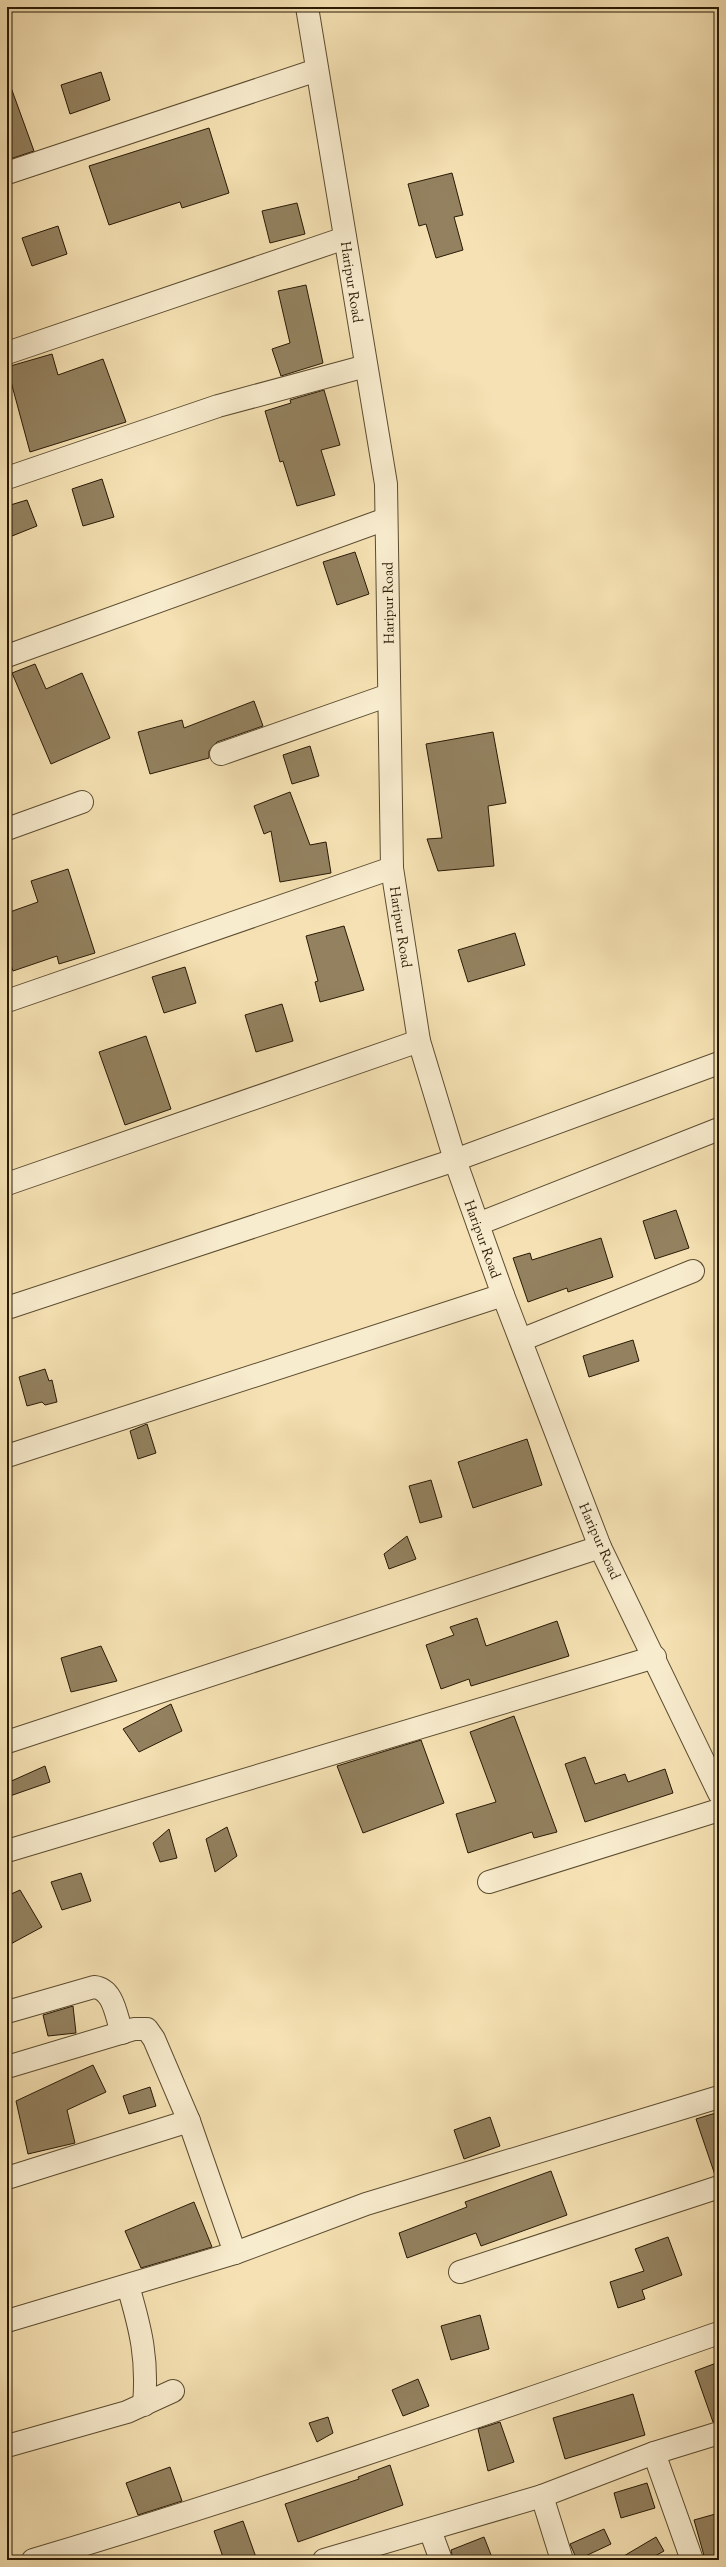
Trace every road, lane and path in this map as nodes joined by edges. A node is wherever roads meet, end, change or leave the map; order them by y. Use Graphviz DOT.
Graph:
graph roads {
  1 [pos="307,7"];
  2 [pos="317,70"];
  3 [pos="7,173"];
  4 [pos="344,238"];
  5 [pos="7,353"];
  6 [pos="366,366"];
  7 [pos="7,478"];
  8 [pos="386,519"];
  9 [pos="7,656"];
  10 [pos="389,695"];
  11 [pos="221,754"];
  12 [pos="82,802"];
  13 [pos="7,829"];
  14 [pos="392,868"];
  15 [pos="7,1001"];
  16 [pos="419,1041"];
  17 [pos="719,1063"];
  18 [pos="719,1129"];
  19 [pos="455,1160"];
  20 [pos="7,1184"];
  21 [pos="478,1224"];
  22 [pos="693,1271"];
  23 [pos="503,1295"];
  24 [pos="7,1308"];
  25 [pos="521,1340"];
  26 [pos="7,1456"];
  27 [pos="600,1547"];
  28 [pos="655,1657"];
  29 [pos="7,1742"];
  30 [pos="719,1793"];
  31 [pos="719,1810"];
  32 [pos="7,1851"];
  33 [pos="489,1882"];
  34 [pos="7,2012"];
  35 [pos="122,2033"];
  36 [pos="7,2067"];
  37 [pos="719,2097"];
  38 [pos="189,2121"];
  39 [pos="7,2178"];
  40 [pos="719,2187"];
  41 [pos="235,2253"];
  42 [pos="460,2272"];
  43 [pos="128,2286"];
  44 [pos="7,2321"];
  45 [pos="719,2333"];
  46 [pos="173,2391"];
  47 [pos="144,2404"];
  48 [pos="719,2433"];
  49 [pos="7,2446"];
  50 [pos="654,2453"];
  51 [pos="542,2496"];
  52 [pos="430,2530"];
  53 [pos="33,2560"];
  54 [pos="326,2560"];
  55 [pos="441,2560"];
  56 [pos="562,2560"];
  57 [pos="692,2560"];
  1 -- 2 [label="street, Haripur Road"];
  2 -- 3 [label="street"];
  2 -- 4 [label="street, Haripur Road"];
  4 -- 5 [label="street"];
  4 -- 6 [label="street, Haripur Road"];
  6 -- 7 [label="street"];
  6 -- 8 [label="street, Haripur Road"];
  8 -- 9 [label="street"];
  8 -- 10 [label="street, Haripur Road"];
  10 -- 11 [label="street"];
  10 -- 14 [label="street, Haripur Road"];
  12 -- 13 [label="street"];
  14 -- 15 [label="street"];
  14 -- 16 [label="street, Haripur Road"];
  16 -- 19 [label="street, Haripur Road"];
  16 -- 20 [label="street"];
  17 -- 19 [label="street"];
  18 -- 21 [label="street"];
  19 -- 21 [label="street, Haripur Road"];
  19 -- 24 [label="street"];
  21 -- 23 [label="street, Haripur Road"];
  22 -- 25 [label="street"];
  23 -- 25 [label="street, Haripur Road"];
  23 -- 26 [label="street"];
  25 -- 27 [label="street, Haripur Road"];
  27 -- 28 [label="street, Haripur Road"];
  27 -- 29 [label="street"];
  28 -- 30 [label="street, Haripur Road"];
  28 -- 32 [label="street"];
  31 -- 33 [label="street"];
  34 -- 35 [label="street"];
  35 -- 36 [label="street"];
  35 -- 38 [label="street"];
  37 -- 41 [label="street"];
  38 -- 39 [label="street"];
  38 -- 41 [label="street"];
  40 -- 42 [label="street"];
  41 -- 43 [label="street"];
  43 -- 44 [label="street"];
  43 -- 47 [label="street"];
  45 -- 53 [label="street"];
  46 -- 47 [label="street"];
  47 -- 49 [label="street"];
  48 -- 50 [label="street"];
  50 -- 51 [label="street"];
  50 -- 57 [label="street"];
  51 -- 52 [label="street"];
  51 -- 56 [label="street"];
  52 -- 54 [label="street"];
  52 -- 55 [label="street"];
}
